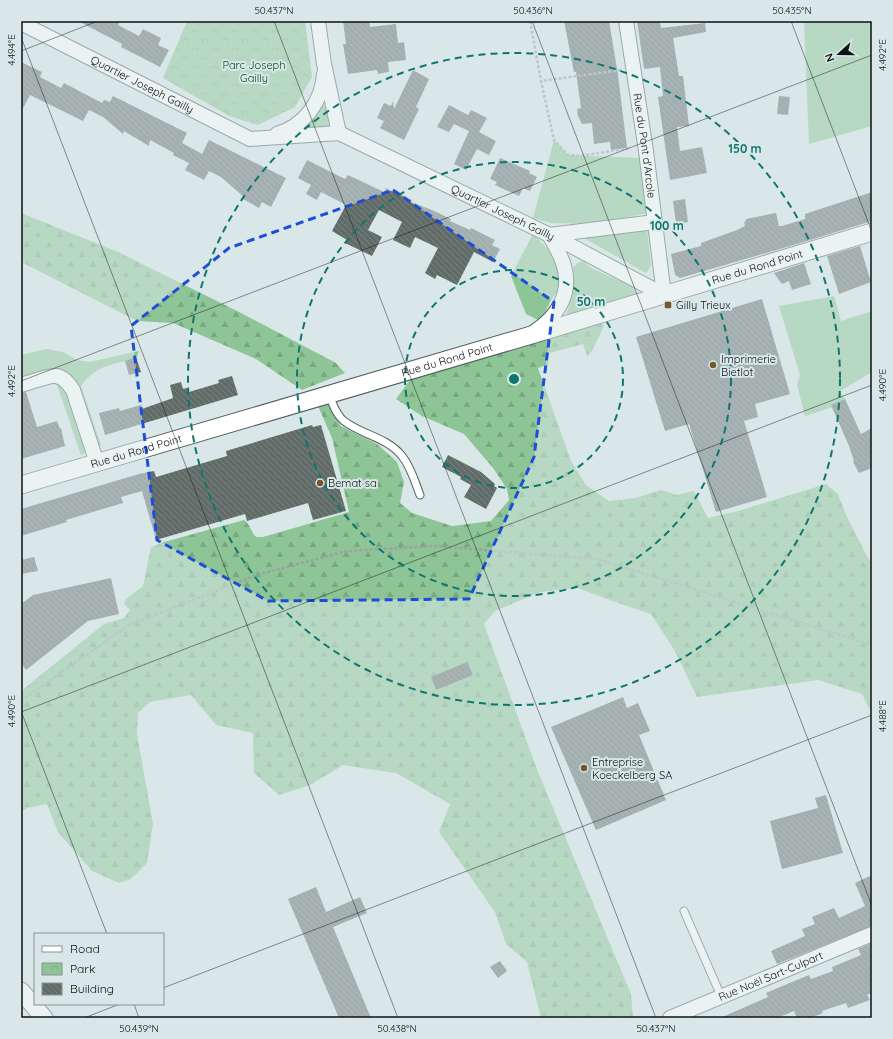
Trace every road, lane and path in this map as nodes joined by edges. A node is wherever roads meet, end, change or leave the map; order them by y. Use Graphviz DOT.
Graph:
graph roads {
  1 [pos="318,21"];
  2 [pos="530,21"];
  3 [pos="626,21"];
  4 [pos="21,23"];
  5 [pos="324,64"];
  6 [pos="633,68"];
  7 [pos="541,81"];
  8 [pos="338,133"];
  9 [pos="265,138"];
  10 [pos="646,146"];
  11 [pos="655,222"];
  12 [pos="872,232"];
  13 [pos="549,235"];
  14 [pos="664,295"];
  15 [pos="529,336"];
  16 [pos="21,385"];
  17 [pos="328,395"];
  18 [pos="97,463"];
  19 [pos="21,485"];
  20 [pos="420,495"];
  21 [pos="872,645"];
  22 [pos="21,701"];
  23 [pos="684,911"];
  24 [pos="872,934"];
  25 [pos="21,991"];
  26 [pos="721,996"];
  27 [pos="44,1018"];
  28 [pos="670,1018"];
  1 -- 5 [label="street, Quartier Joseph Gailly"];
  2 -- 7 [label="path"];
  3 -- 6 [label="street, Rue du Pont d'Arcole"];
  4 -- 9 [label="street, Quartier Joseph Gailly"];
  5 -- 8 [label="street, Quartier Joseph Gailly"];
  5 -- 9 [label="street, Quartier Joseph Gailly"];
  6 -- 7 [label="path"];
  6 -- 10 [label="street, Rue du Pont d'Arcole"];
  7 -- 10 [label="path"];
  8 -- 9 [label="street, Quartier Joseph Gailly"];
  8 -- 13 [label="street, Quartier Joseph Gailly"];
  10 -- 11 [label="street, Rue du Pont d'Arcole"];
  11 -- 13 [label="street"];
  11 -- 14 [label="street, Rue du Pont d'Arcole"];
  12 -- 14 [label="street, Rue du Rond Point"];
  13 -- 14 [label="street, Quartier Joseph Gailly"];
  13 -- 15 [label="street"];
  14 -- 15 [label="street, Rue du Rond Point"];
  15 -- 17 [label="street, Rue du Rond Point"];
  16 -- 18 [label="street"];
  17 -- 18 [label="street, Rue du Rond Point"];
  17 -- 20 [label="lane"];
  18 -- 19 [label="street, Rue du Rond Point"];
  21 -- 22 [label="path"];
  23 -- 26 [label="lane"];
  24 -- 26 [label="street, Rue Noël Sart-Culpart"];
  25 -- 27 [label="street"];
  26 -- 28 [label="street, Rue Noël Sart-Culpart"];
}
